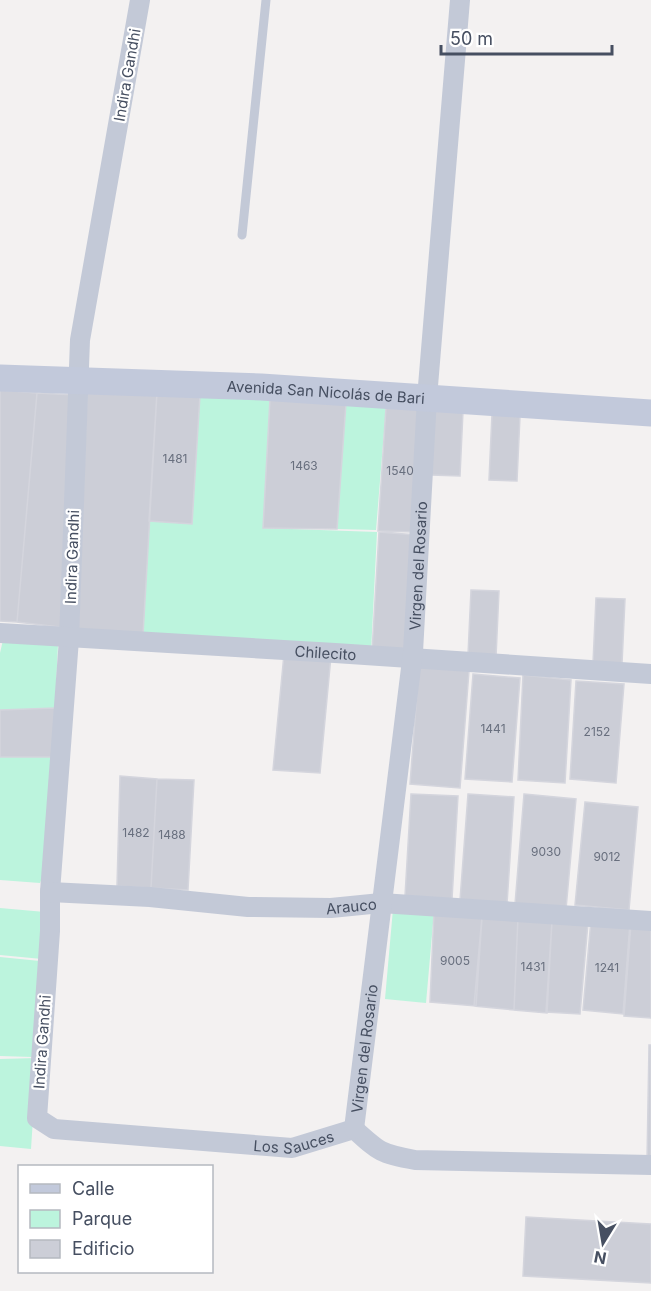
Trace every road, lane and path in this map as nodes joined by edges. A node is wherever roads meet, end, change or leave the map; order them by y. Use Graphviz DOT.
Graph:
graph roads {
  1 [pos="140,0"];
  2 [pos="266,0"];
  3 [pos="460,0"];
  4 [pos="242,235"];
  5 [pos="0,378"];
  6 [pos="78,382"];
  7 [pos="427,398"];
  8 [pos="651,413"];
  9 [pos="0,633"];
  10 [pos="69,639"];
  11 [pos="412,658"];
  12 [pos="651,674"];
  13 [pos="50,892"];
  14 [pos="381,903"];
  15 [pos="651,921"];
  16 [pos="37,1118"];
  17 [pos="354,1129"];
  18 [pos="651,1165"];
  1 -- 6 [label="street, Indira Gandhi"];
  2 -- 4 [label="lane"];
  3 -- 7 [label="street, Virgen del Rosario"];
  5 -- 6 [label="street, Avenida San Nicolás de Bari"];
  6 -- 7 [label="street, Avenida San Nicolás de Bari"];
  6 -- 10 [label="street, Indira Gandhi"];
  7 -- 8 [label="street, Avenida San Nicolás de Bari"];
  7 -- 11 [label="street, Virgen del Rosario"];
  9 -- 10 [label="street, Chilecito"];
  10 -- 11 [label="street, Chilecito"];
  10 -- 13 [label="street, Indira Gandhi"];
  11 -- 12 [label="street, Chilecito"];
  11 -- 14 [label="street, Virgen del Rosario"];
  13 -- 14 [label="street, Arauco"];
  13 -- 16 [label="street, Indira Gandhi"];
  14 -- 15 [label="street, Arauco"];
  14 -- 17 [label="street, Virgen del Rosario"];
  16 -- 17 [label="street, Los Sauces"];
  17 -- 18 [label="street, Los Sauces"];
}
